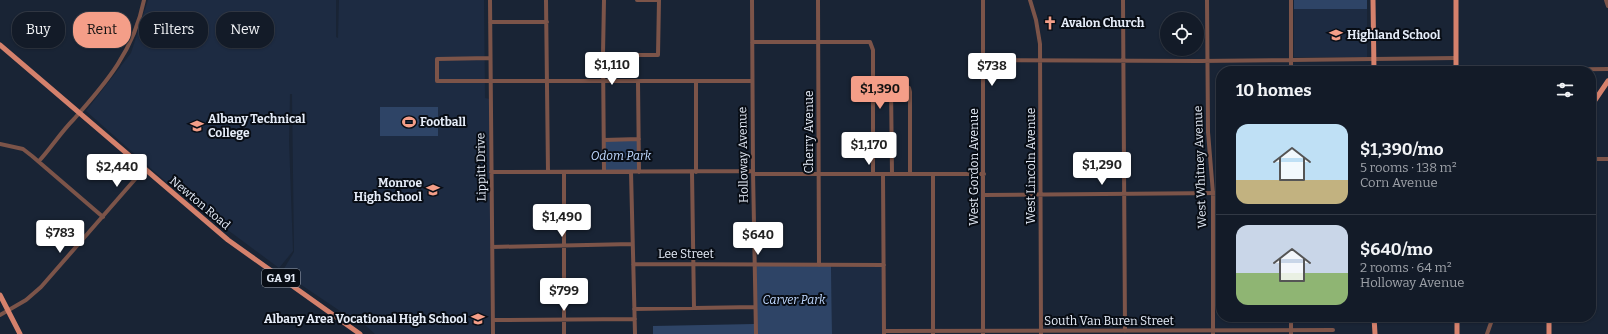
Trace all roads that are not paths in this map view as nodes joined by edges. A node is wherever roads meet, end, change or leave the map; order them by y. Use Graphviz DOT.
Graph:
graph roads {
  1 [pos="144,0"];
  2 [pos="490,0"];
  3 [pos="546,0"];
  4 [pos="604,0"];
  5 [pos="637,0"];
  6 [pos="752,0"];
  7 [pos="818,0"];
  8 [pos="983,0"];
  9 [pos="1030,0"];
  10 [pos="1123,0"];
  11 [pos="1207,0"];
  12 [pos="1291,0"];
  13 [pos="1373,0"];
  14 [pos="1456,0"];
  15 [pos="1606,0"];
  16 [pos="1608,6"];
  17 [pos="490,22"];
  18 [pos="546,22"];
  19 [pos="752,42"];
  20 [pos="818,42"];
  21 [pos="0,45"];
  22 [pos="603,55"];
  23 [pos="490,58"];
  24 [pos="1456,58"];
  25 [pos="1040,59"];
  26 [pos="1374,59"];
  27 [pos="984,60"];
  28 [pos="1124,60"];
  29 [pos="1291,60"];
  30 [pos="1207,61"];
  31 [pos="1291,66"];
  32 [pos="1374,66"];
  33 [pos="1456,66"];
  34 [pos="1596,69"];
  35 [pos="1608,69"];
  36 [pos="604,80"];
  37 [pos="752,80"];
  38 [pos="490,81"];
  39 [pos="547,81"];
  40 [pos="696,81"];
  41 [pos="1608,81"];
  42 [pos="638,82"];
  43 [pos="872,86"];
  44 [pos="891,86"];
  45 [pos="1596,99"];
  46 [pos="80,114"];
  47 [pos="639,139"];
  48 [pos="604,140"];
  49 [pos="0,144"];
  50 [pos="1596,159"];
  51 [pos="1608,159"];
  52 [pos="39,161"];
  53 [pos="144,169"];
  54 [pos="491,172"];
  55 [pos="548,172"];
  56 [pos="564,172"];
  57 [pos="604,172"];
  58 [pos="630,172"];
  59 [pos="639,172"];
  60 [pos="694,172"];
  61 [pos="753,173"];
  62 [pos="818,174"];
  63 [pos="873,174"];
  64 [pos="883,174"];
  65 [pos="892,174"];
  66 [pos="910,174"];
  67 [pos="933,174"];
  68 [pos="984,174"];
  69 [pos="1041,194"];
  70 [pos="1123,194"];
  71 [pos="1213,194"];
  72 [pos="984,195"];
  73 [pos="103,216"];
  74 [pos="632,244"];
  75 [pos="564,246"];
  76 [pos="492,247"];
  77 [pos="633,264"];
  78 [pos="693,264"];
  79 [pos="884,264"];
  80 [pos="755,265"];
  81 [pos="819,265"];
  82 [pos="0,295"];
  83 [pos="755,307"];
  84 [pos="694,308"];
  85 [pos="634,309"];
  86 [pos="8,310"];
  87 [pos="0,315"];
  88 [pos="635,319"];
  89 [pos="493,320"];
  90 [pos="564,320"];
  91 [pos="1374,322"];
  92 [pos="1457,322"];
  93 [pos="1491,322"];
  94 [pos="1549,322"];
  95 [pos="1333,330"];
  96 [pos="1125,331"];
  97 [pos="1041,332"];
  98 [pos="1213,332"];
  99 [pos="1291,332"];
  100 [pos="884,333"];
  101 [pos="933,333"];
  102 [pos="983,333"];
  103 [pos="20,334"];
  104 [pos="360,334"];
  105 [pos="493,334"];
  106 [pos="564,334"];
  107 [pos="635,334"];
  108 [pos="756,334"];
  109 [pos="1374,334"];
  110 [pos="1457,334"];
  111 [pos="1487,334"];
  112 [pos="1549,334"];
  1 -- 46 [label="street"];
  2 -- 17 [label="street, Lippitt Drive"];
  3 -- 18 [label="street"];
  4 -- 22 [label="street"];
  5 -- 22 [label="street"];
  6 -- 19 [label="street, Holloway Avenue"];
  7 -- 20 [label="street, Cherry Avenue"];
  8 -- 27 [label="street, West Gordon Avenue"];
  9 -- 25 [label="street, West Lincoln Avenue"];
  10 -- 28 [label="street"];
  11 -- 30 [label="street, West Whitney Avenue"];
  12 -- 29 [label="street"];
  13 -- 26 [label="main road"];
  14 -- 24 [label="main road"];
  15 -- 16 [label="street"];
  17 -- 18 [label="street"];
  17 -- 23 [label="street, Lippitt Drive"];
  18 -- 39 [label="street"];
  19 -- 20 [label="street"];
  19 -- 37 [label="street, Holloway Avenue"];
  20 -- 43 [label="street"];
  20 -- 62 [label="street, Cherry Avenue"];
  21 -- 46 [label="main road, Newton Road / GA 91"];
  22 -- 36 [label="street"];
  23 -- 38 [label="street, Lippitt Drive"];
  23 -- 38 [label="street"];
  24 -- 26 [label="street"];
  24 -- 33 [label="main road"];
  25 -- 27 [label="street"];
  25 -- 28 [label="street"];
  25 -- 69 [label="street, West Lincoln Avenue"];
  26 -- 29 [label="street"];
  26 -- 32 [label="main road"];
  27 -- 68 [label="street, West Gordon Avenue"];
  28 -- 30 [label="street"];
  28 -- 70 [label="street"];
  29 -- 30 [label="street"];
  29 -- 31 [label="street"];
  30 -- 71 [label="street, West Whitney Avenue"];
  34 -- 35 [label="street"];
  36 -- 39 [label="street"];
  36 -- 42 [label="street"];
  36 -- 48 [label="street"];
  37 -- 40 [label="street"];
  37 -- 61 [label="street, Holloway Avenue"];
  38 -- 39 [label="street"];
  38 -- 54 [label="street, Lippitt Drive"];
  39 -- 55 [label="street"];
  40 -- 42 [label="street"];
  40 -- 60 [label="street"];
  41 -- 45 [label="main road"];
  42 -- 47 [label="street"];
  43 -- 44 [label="street"];
  43 -- 63 [label="street"];
  44 -- 65 [label="street"];
  44 -- 66 [label="street"];
  46 -- 52 [label="street"];
  46 -- 53 [label="main road, Newton Road / GA 91"];
  47 -- 48 [label="street"];
  47 -- 59 [label="street"];
  48 -- 57 [label="street"];
  49 -- 52 [label="street"];
  50 -- 51 [label="street"];
  52 -- 73 [label="street"];
  53 -- 73 [label="street"];
  53 -- 104 [label="main road, Newton Road / GA 91"];
  54 -- 55 [label="street"];
  54 -- 76 [label="street, Lippitt Drive"];
  55 -- 56 [label="street"];
  56 -- 57 [label="street"];
  56 -- 75 [label="street"];
  57 -- 58 [label="street"];
  58 -- 59 [label="street"];
  58 -- 74 [label="street"];
  59 -- 60 [label="street"];
  60 -- 61 [label="street"];
  60 -- 78 [label="street"];
  61 -- 62 [label="street"];
  61 -- 80 [label="street, Holloway Avenue"];
  62 -- 63 [label="street"];
  62 -- 81 [label="street, Cherry Avenue"];
  63 -- 64 [label="street"];
  64 -- 65 [label="street"];
  64 -- 79 [label="street"];
  65 -- 66 [label="street"];
  66 -- 67 [label="street"];
  67 -- 68 [label="street"];
  67 -- 101 [label="street"];
  68 -- 72 [label="street, West Gordon Avenue"];
  69 -- 70 [label="street"];
  69 -- 72 [label="street"];
  69 -- 97 [label="street, West Lincoln Avenue"];
  70 -- 71 [label="street"];
  70 -- 96 [label="street"];
  71 -- 98 [label="street, West Whitney Avenue"];
  72 -- 102 [label="street, West Gordon Avenue"];
  73 -- 86 [label="street"];
  74 -- 75 [label="street"];
  74 -- 77 [label="street"];
  75 -- 76 [label="street"];
  75 -- 90 [label="street"];
  76 -- 89 [label="street, Lippitt Drive"];
  77 -- 78 [label="street, Lee Street"];
  77 -- 85 [label="street"];
  78 -- 80 [label="street, Lee Street"];
  78 -- 84 [label="street"];
  79 -- 81 [label="street, Lee Street"];
  79 -- 100 [label="street"];
  80 -- 81 [label="street, Lee Street"];
  80 -- 83 [label="street, Holloway Avenue"];
  82 -- 86 [label="main road"];
  83 -- 84 [label="street"];
  83 -- 108 [label="street, Holloway Avenue"];
  84 -- 85 [label="street"];
  85 -- 88 [label="street"];
  86 -- 87 [label="street"];
  86 -- 103 [label="main road"];
  88 -- 90 [label="street"];
  88 -- 107 [label="street"];
  89 -- 90 [label="street"];
  89 -- 105 [label="street, Lippitt Drive"];
  90 -- 106 [label="street"];
  91 -- 109 [label="main road"];
  92 -- 110 [label="main road"];
  93 -- 111 [label="street"];
  94 -- 112 [label="main road"];
  95 -- 99 [label="street, South Van Buren Street"];
  96 -- 97 [label="street, South Van Buren Street"];
  96 -- 98 [label="street, South Van Buren Street"];
  97 -- 102 [label="street, South Van Buren Street"];
  98 -- 99 [label="street, South Van Buren Street"];
  100 -- 101 [label="street, South Van Buren Street"];
  101 -- 102 [label="street, South Van Buren Street"];
}
